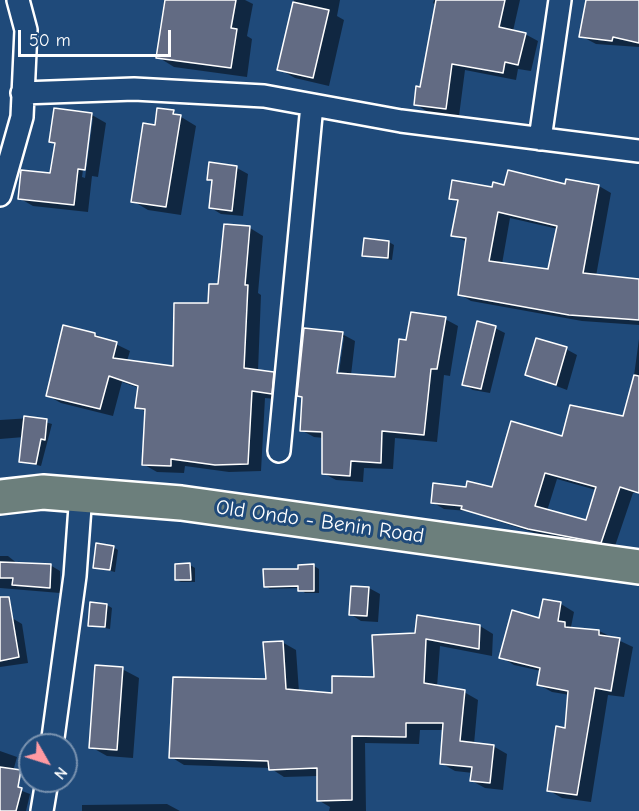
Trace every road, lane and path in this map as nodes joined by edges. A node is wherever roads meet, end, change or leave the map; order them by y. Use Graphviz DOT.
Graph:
graph roads {
  1 [pos="18,0"];
  2 [pos="560,0"];
  3 [pos="22,93"];
  4 [pos="312,105"];
  5 [pos="540,139"];
  6 [pos="639,151"];
  7 [pos="0,195"];
  8 [pos="279,451"];
  9 [pos="81,493"];
  10 [pos="0,497"];
  11 [pos="639,567"];
  12 [pos="54,733"];
  13 [pos="45,793"];
  14 [pos="42,811"];
  1 -- 3 [label="street"];
  2 -- 5 [label="street"];
  3 -- 4 [label="street"];
  3 -- 7 [label="street"];
  4 -- 5 [label="street"];
  4 -- 8 [label="street"];
  5 -- 6 [label="street"];
  9 -- 10 [label="main road, Old Ondo - Benin Road"];
  9 -- 11 [label="main road, Old Ondo - Benin Road"];
  9 -- 12 [label="street"];
  13 -- 14 [label="street"];
}
